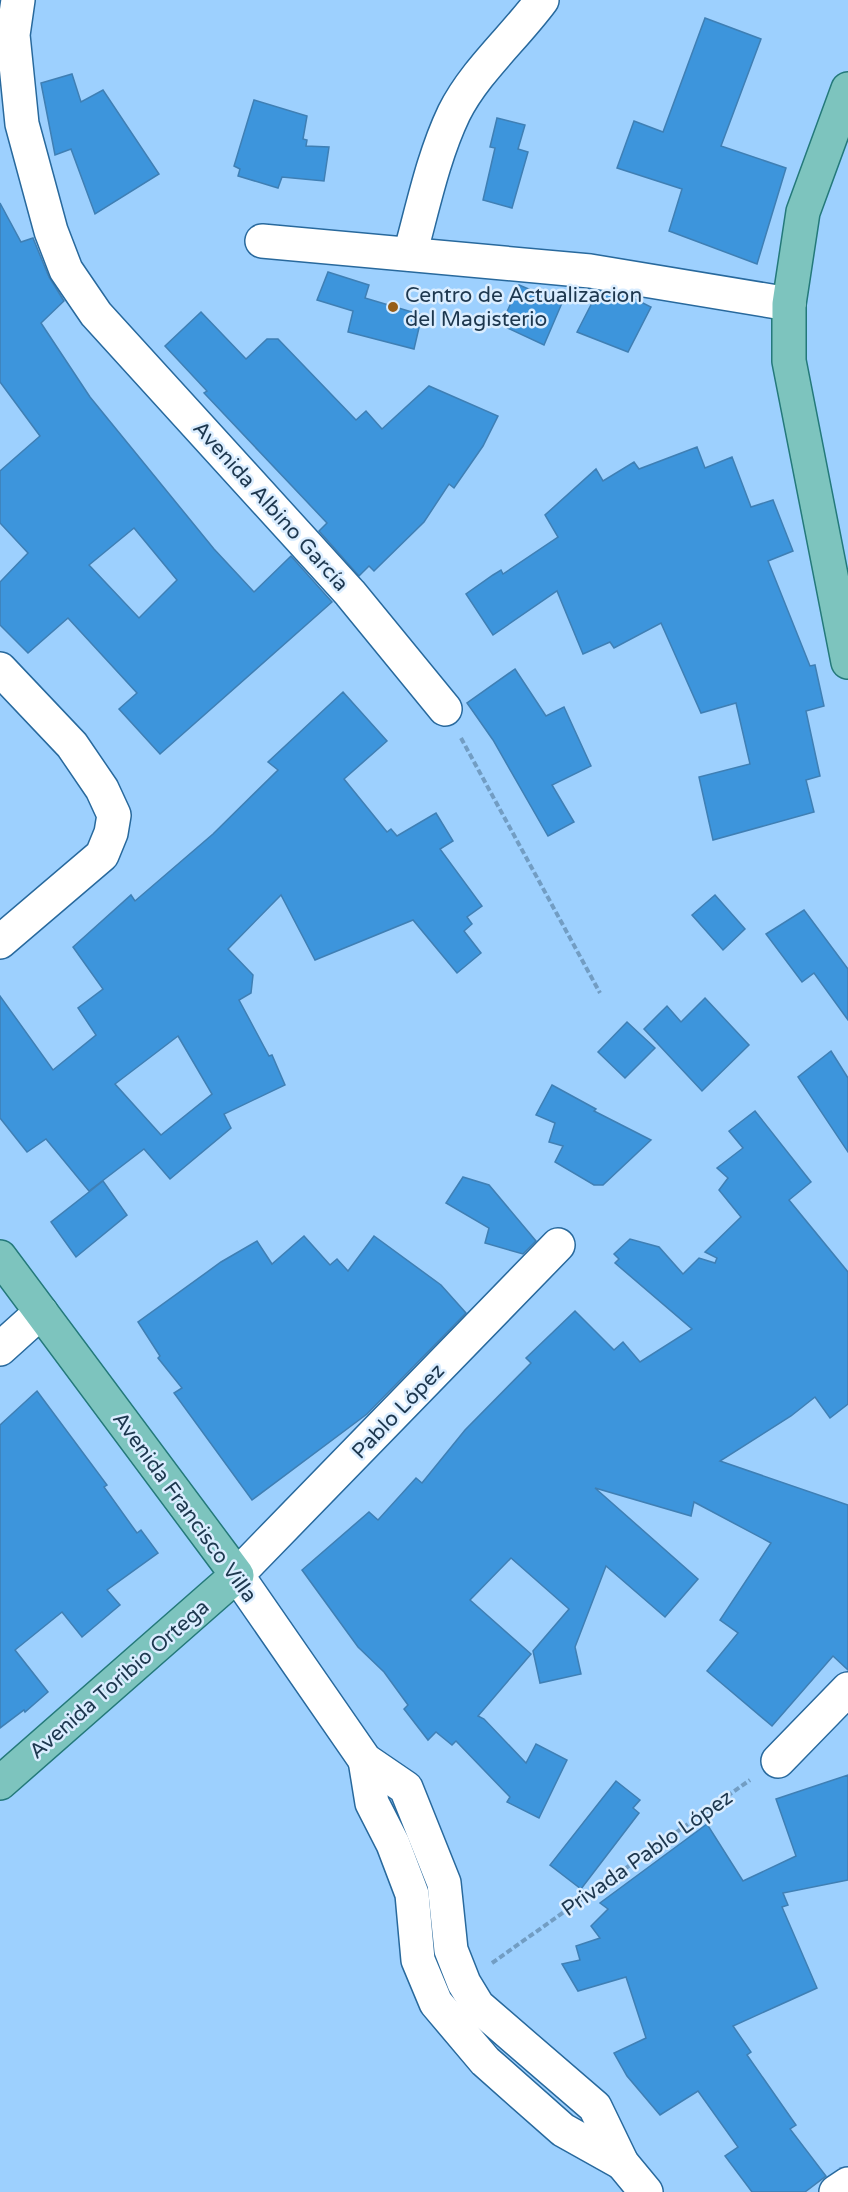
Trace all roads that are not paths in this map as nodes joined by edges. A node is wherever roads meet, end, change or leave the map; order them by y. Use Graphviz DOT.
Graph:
graph roads {
  1 [pos="18,0"];
  2 [pos="542,0"];
  3 [pos="848,89"];
  4 [pos="262,241"];
  5 [pos="410,254"];
  6 [pos="789,304"];
  7 [pos="848,662"];
  8 [pos="0,669"];
  9 [pos="445,709"];
  10 [pos="0,942"];
  11 [pos="558,1245"];
  12 [pos="0,1257"];
  13 [pos="41,1312"];
  14 [pos="0,1349"];
  15 [pos="237,1575"];
  16 [pos="848,1689"];
  17 [pos="365,1760"];
  18 [pos="778,1761"];
  19 [pos="0,1783"];
  20 [pos="622,2163"];
  21 [pos="848,2184"];
  22 [pos="646,2192"];
  23 [pos="836,2192"];
  1 -- 9 [label="street, Avenida Albino García"];
  2 -- 5 [label="street"];
  3 -- 6 [label="main road"];
  4 -- 5 [label="street"];
  5 -- 6 [label="street"];
  6 -- 7 [label="main road"];
  8 -- 10 [label="street"];
  11 -- 15 [label="street, Pablo López"];
  12 -- 13 [label="main road, Avenida Francisco Villa"];
  13 -- 14 [label="street"];
  13 -- 15 [label="main road, Avenida Francisco Villa"];
  15 -- 17 [label="street, Avenida Francisco Villa"];
  15 -- 19 [label="main road, Avenida Toribio Ortega"];
  16 -- 18 [label="street"];
  17 -- 20 [label="street, Avenida Francisco Villa"];
  17 -- 20 [label="street, Avenida Francisco Villa"];
  20 -- 22 [label="street, Avenida Francisco Villa"];
  21 -- 23 [label="street"];
}
